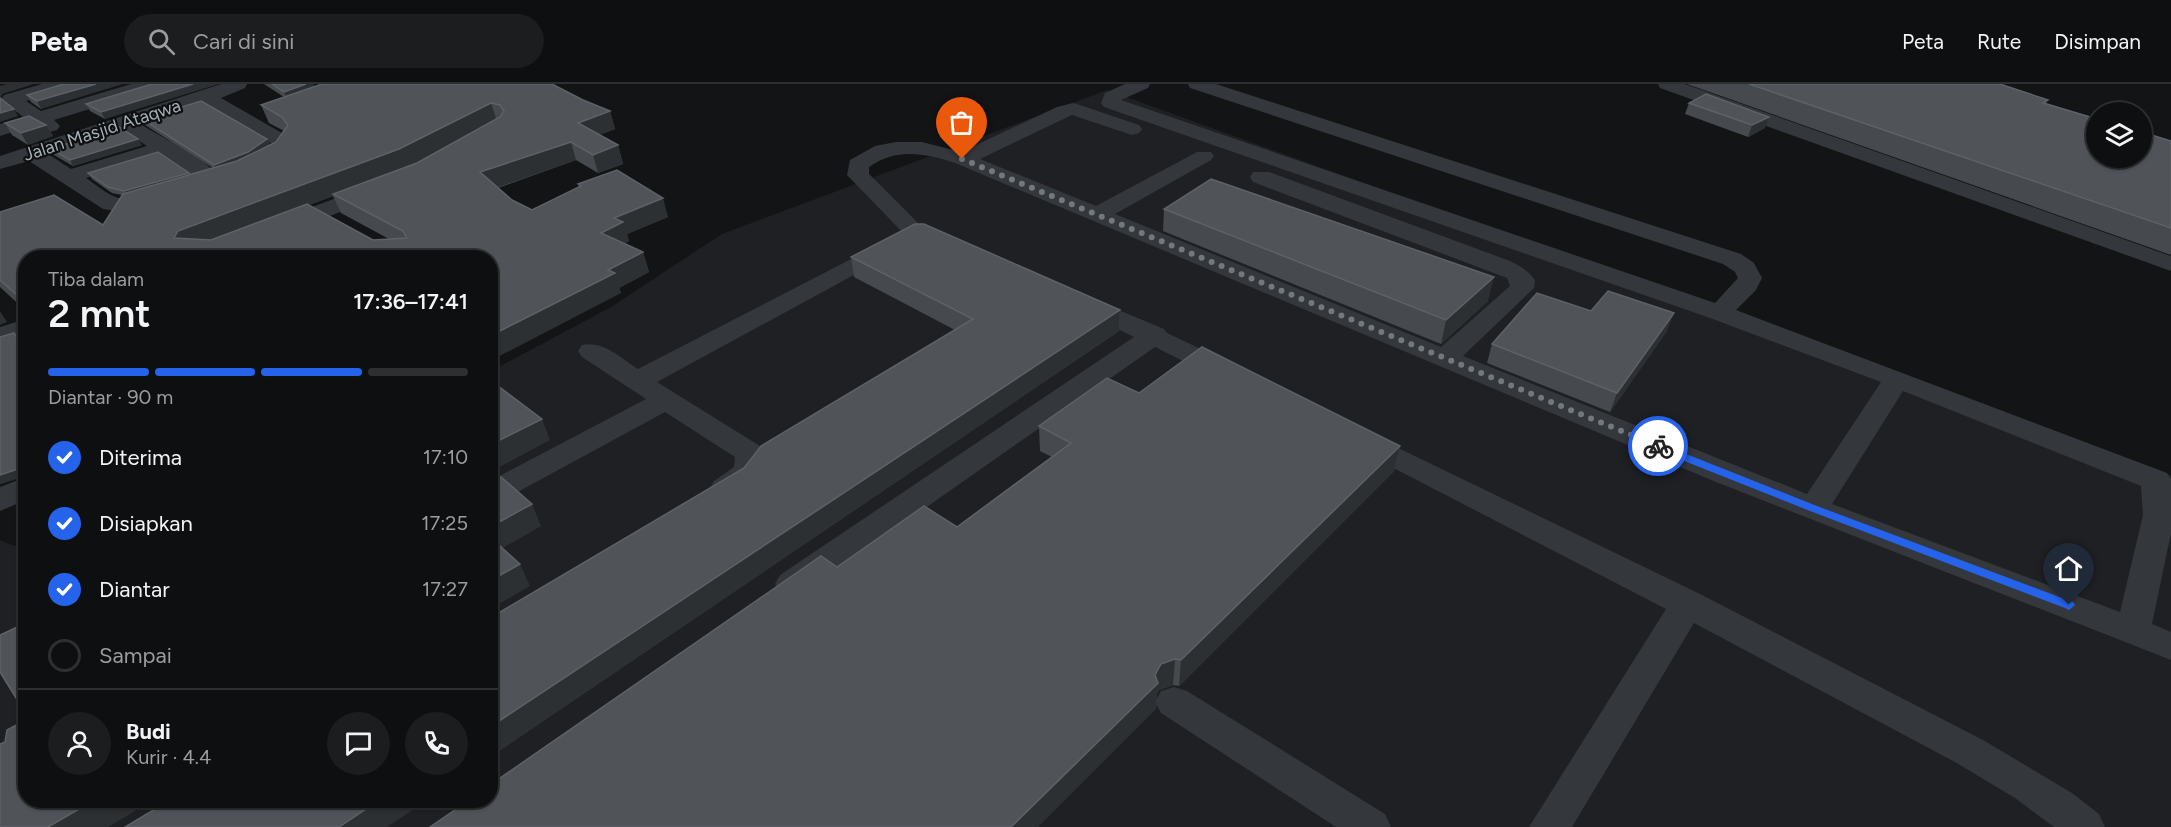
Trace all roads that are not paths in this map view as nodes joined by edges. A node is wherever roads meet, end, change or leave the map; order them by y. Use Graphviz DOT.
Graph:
graph roads {
  1 [pos="63,84"];
  2 [pos="151,84"];
  3 [pos="238,84"];
  4 [pos="1141,84"];
  5 [pos="1197,84"];
  6 [pos="1667,84"];
  7 [pos="206,97"];
  8 [pos="5,101"];
  9 [pos="269,114"];
  10 [pos="38,118"];
  11 [pos="247,122"];
  12 [pos="124,123"];
  13 [pos="0,130"];
  14 [pos="72,140"];
  15 [pos="163,148"];
  16 [pos="31,153"];
  17 [pos="1204,156"];
  18 [pos="962,159"];
  19 [pos="0,163"];
  20 [pos="71,176"];
  21 [pos="228,177"];
  22 [pos="394,183"];
  23 [pos="319,213"];
  24 [pos="1097,215"];
  25 [pos="347,228"];
  26 [pos="264,234"];
  27 [pos="2171,264"];
  28 [pos="1059,292"];
  29 [pos="1719,313"];
  30 [pos="18,330"];
  31 [pos="1155,335"];
  32 [pos="0,336"];
  33 [pos="591,351"];
  34 [pos="1444,359"];
  35 [pos="1898,379"];
  36 [pos="637,381"];
  37 [pos="1251,384"];
  38 [pos="666,400"];
  39 [pos="1336,426"];
  40 [pos="2163,483"];
  41 [pos="498,490"];
  42 [pos="18,491"];
  43 [pos="0,500"];
  44 [pos="696,506"];
  45 [pos="1813,509"];
  46 [pos="764,603"];
  47 [pos="1688,603"];
  48 [pos="2133,630"];
  49 [pos="2171,646"];
  50 [pos="1174,702"];
  51 [pos="1370,827"];
  52 [pos="1550,827"];
  53 [pos="2084,827"];
  1 -- 8 [label="street"];
  2 -- 10 [label="street"];
  3 -- 7 [label="street, Jalan Masjid Ataqwa"];
  4 -- 29 [label="street"];
  5 -- 29 [label="street"];
  6 -- 27 [label="street"];
  7 -- 11 [label="street"];
  7 -- 12 [label="street, Jalan Masjid Ataqwa"];
  8 -- 10 [label="street"];
  9 -- 11 [label="street"];
  10 -- 13 [label="street"];
  10 -- 14 [label="street"];
  11 -- 21 [label="street"];
  12 -- 14 [label="street, Jalan Masjid Ataqwa"];
  12 -- 15 [label="street"];
  14 -- 16 [label="street, Jalan Masjid Ataqwa"];
  15 -- 20 [label="street"];
  15 -- 21 [label="street"];
  16 -- 19 [label="street, Jalan Masjid Ataqwa"];
  16 -- 20 [label="street"];
  17 -- 18 [label="street"];
  17 -- 24 [label="street"];
  17 -- 34 [label="street"];
  18 -- 24 [label="street"];
  18 -- 36 [label="street"];
  20 -- 21 [label="street"];
  22 -- 23 [label="street"];
  23 -- 25 [label="street"];
  23 -- 26 [label="street"];
  24 -- 34 [label="street"];
  28 -- 31 [label="street"];
  29 -- 35 [label="street"];
  30 -- 32 [label="street"];
  31 -- 37 [label="street"];
  31 -- 46 [label="street"];
  33 -- 36 [label="street"];
  34 -- 45 [label="street"];
  35 -- 40 [label="street"];
  35 -- 45 [label="street"];
  36 -- 38 [label="street"];
  38 -- 41 [label="street"];
  38 -- 44 [label="street"];
  39 -- 47 [label="street"];
  40 -- 48 [label="street"];
  42 -- 43 [label="street"];
  45 -- 48 [label="street"];
  47 -- 52 [label="street"];
  47 -- 53 [label="street"];
  48 -- 49 [label="street"];
  50 -- 51 [label="street"];
}
